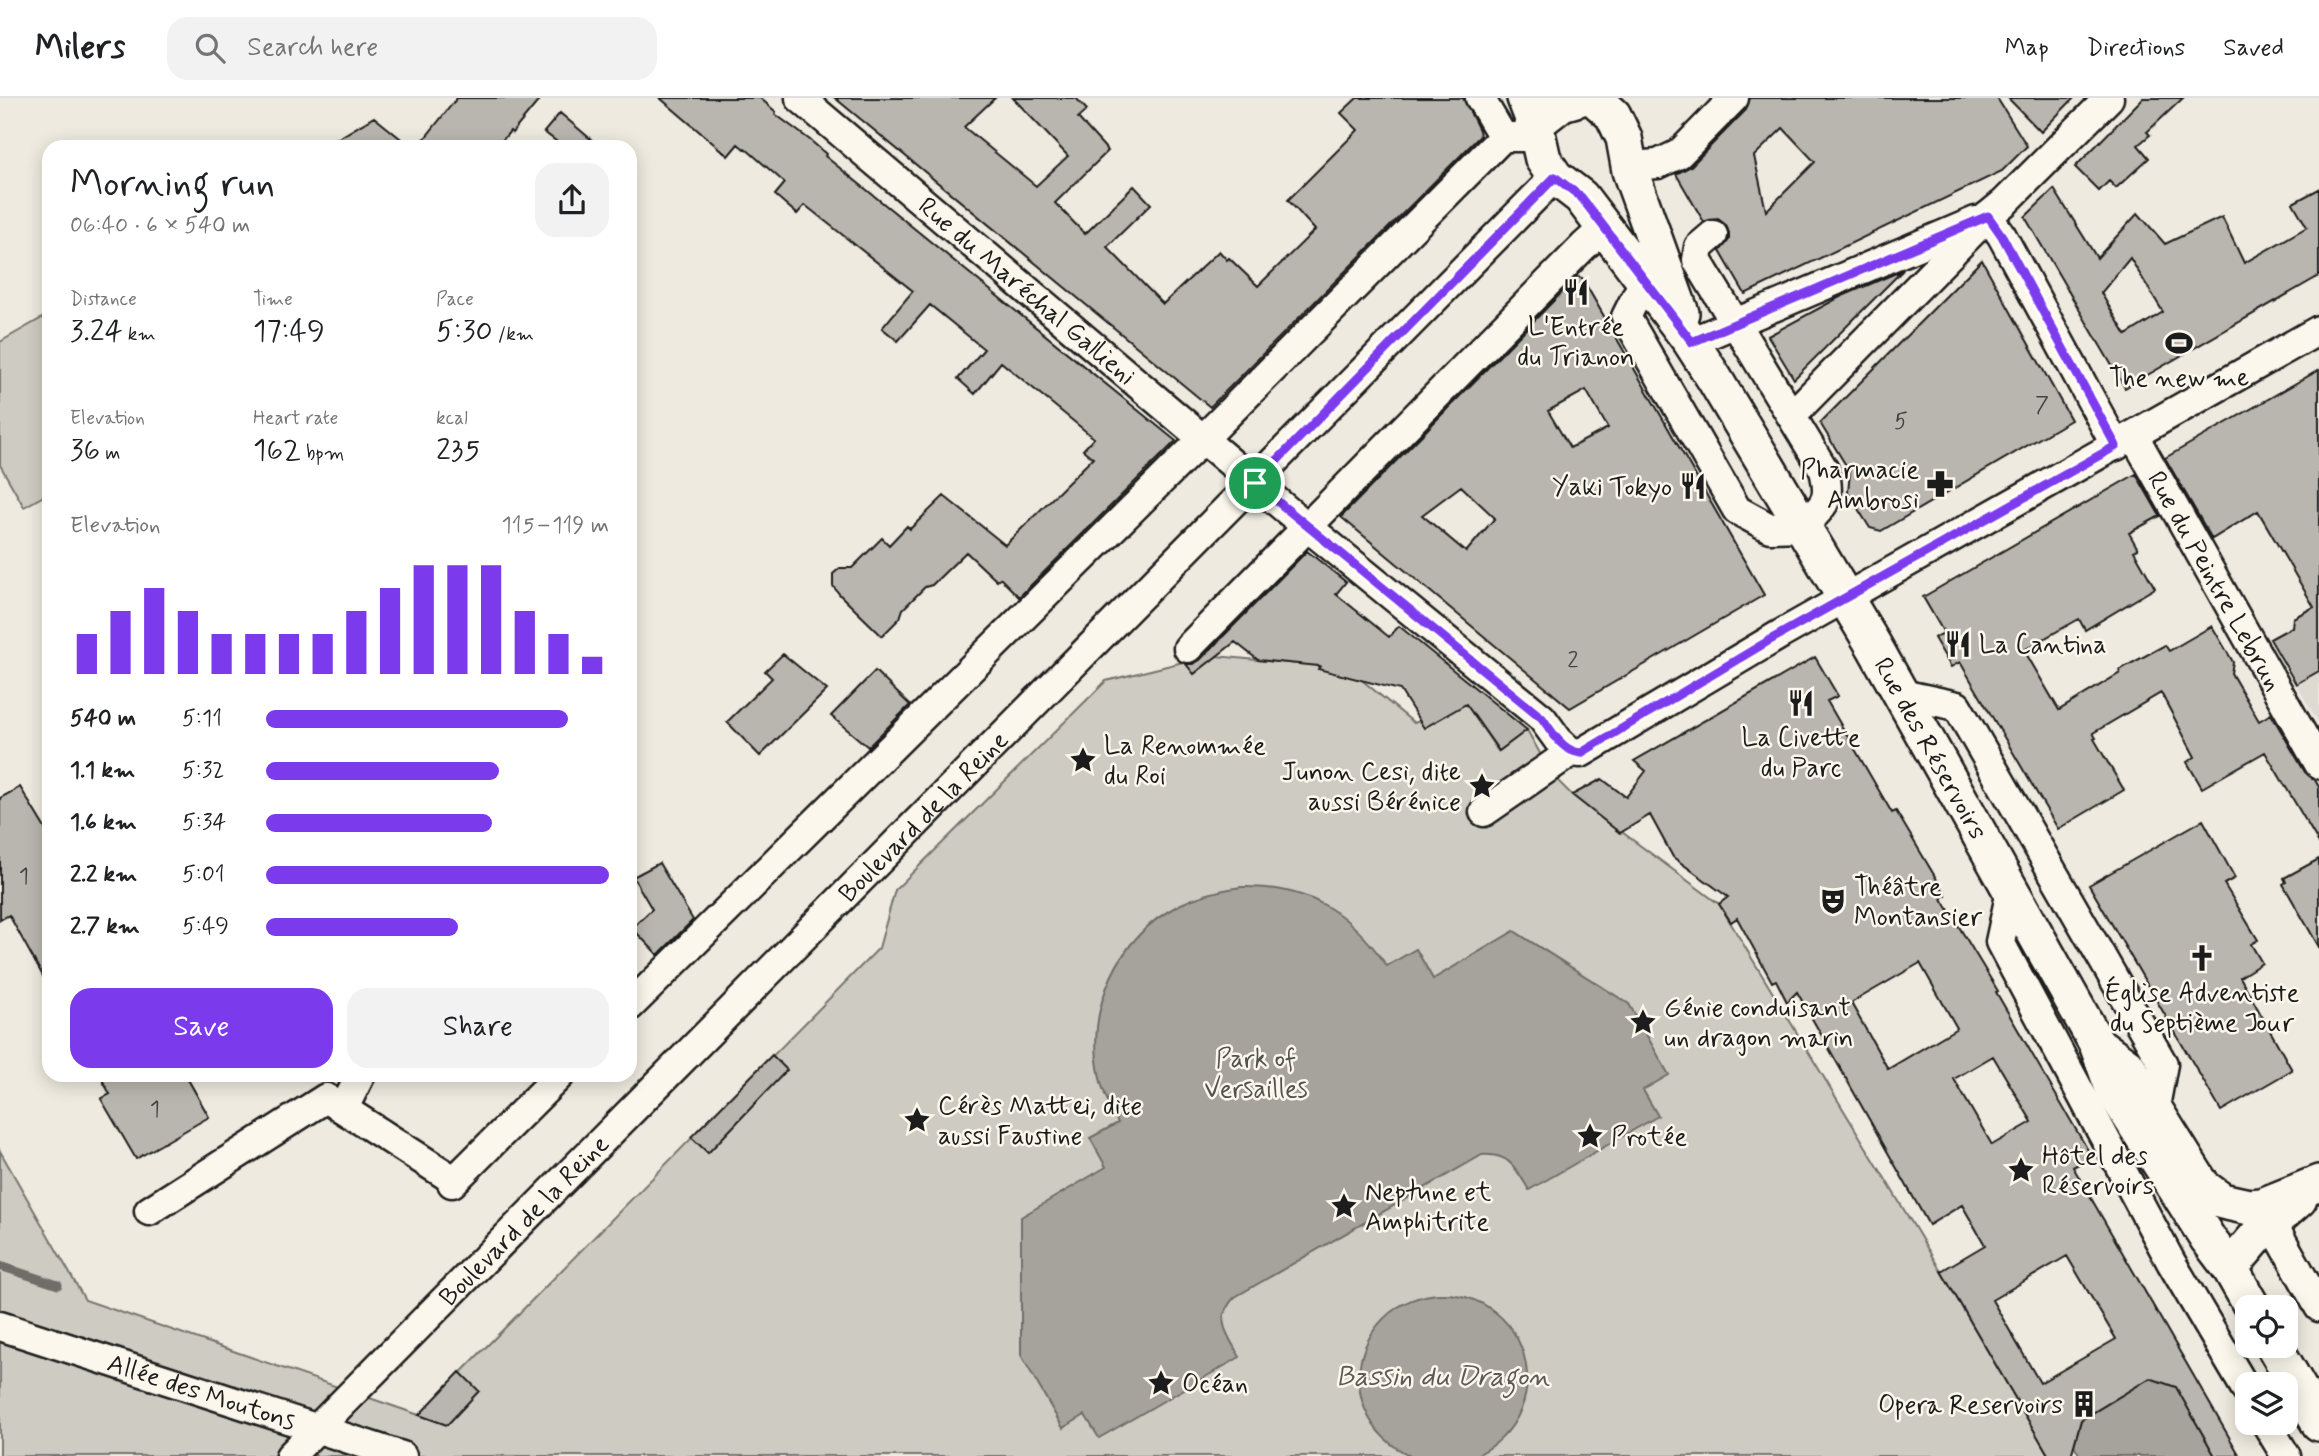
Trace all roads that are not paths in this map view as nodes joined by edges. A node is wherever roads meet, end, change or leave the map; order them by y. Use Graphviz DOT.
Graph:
graph roads {
  1 [pos="1480,98"];
  2 [pos="1579,98"];
  3 [pos="1734,98"];
  4 [pos="2109,98"];
  5 [pos="814,102"];
  6 [pos="1613,104"];
  7 [pos="1533,120"];
  8 [pos="1503,137"];
  9 [pos="1630,169"];
  10 [pos="1568,187"];
  11 [pos="1988,216"];
  12 [pos="1604,228"];
  13 [pos="1713,235"];
  14 [pos="1644,281"];
  15 [pos="1736,323"];
  16 [pos="2319,330"];
  17 [pos="1692,342"];
  18 [pos="1791,415"];
  19 [pos="1203,439"];
  20 [pos="2125,441"];
  21 [pos="1255,483"];
  22 [pos="1309,527"];
  23 [pos="1803,527"];
  24 [pos="1846,598"];
  25 [pos="1188,648"];
  26 [pos="1900,694"];
  27 [pos="1571,752"];
  28 [pos="2319,764"];
  29 [pos="1484,812"];
  30 [pos="2011,891"];
  31 [pos="637,999"];
  32 [pos="2097,1044"];
  33 [pos="357,1082"];
  34 [pos="552,1082"];
  35 [pos="2155,1107"];
  36 [pos="344,1108"];
  37 [pos="2317,1183"];
  38 [pos="149,1211"];
  39 [pos="2272,1212"];
  40 [pos="2208,1239"];
  41 [pos="2171,1262"];
  42 [pos="2230,1268"];
  43 [pos="2245,1295"];
  44 [pos="2319,1307"];
  45 [pos="0,1326"];
  46 [pos="2281,1358"];
  47 [pos="2236,1372"];
  48 [pos="2319,1423"];
  49 [pos="318,1428"];
  50 [pos="2273,1435"];
  51 [pos="290,1456"];
  52 [pos="402,1456"];
  53 [pos="2286,1456"];
  1 -- 8 [label="street"];
  2 -- 7 [label="main road"];
  3 -- 9 [label="street, Boulevard de la Reine"];
  4 -- 11 [label="street"];
  5 -- 19 [label="street, Rue du Maréchal Gallieni"];
  6 -- 9 [label="main road, Rue des Réservoirs"];
  7 -- 8 [label="street"];
  7 -- 10 [label="main road, Rue des Réservoirs"];
  8 -- 19 [label="street"];
  9 -- 10 [label="main road, Boulevard de la Reine"];
  9 -- 17 [label="main road, Rue des Réservoirs"];
  10 -- 12 [label="main road, Rue des Réservoirs"];
  10 -- 21 [label="street, Boulevard de la Reine"];
  11 -- 15 [label="street"];
  11 -- 18 [label="street"];
  11 -- 20 [label="street, Rue du Peintre Lebrun"];
  12 -- 14 [label="main road, Rue des Réservoirs"];
  12 -- 22 [label="street"];
  13 -- 15 [label="street"];
  14 -- 17 [label="main road, Rue des Réservoirs"];
  14 -- 23 [label="street"];
  15 -- 17 [label="street"];
  15 -- 18 [label="street"];
  16 -- 20 [label="street"];
  17 -- 23 [label="main road, Rue des Réservoirs"];
  18 -- 23 [label="street"];
  19 -- 21 [label="street, Rue du Maréchal Gallieni"];
  19 -- 31 [label="street"];
  20 -- 24 [label="street"];
  20 -- 28 [label="street, Rue du Peintre Lebrun"];
  21 -- 22 [label="street, Rue du Maréchal Gallieni"];
  21 -- 49 [label="street, Boulevard de la Reine"];
  22 -- 25 [label="street"];
  22 -- 27 [label="street, Rue du Maréchal Gallieni"];
  23 -- 24 [label="main road, Rue des Réservoirs"];
  24 -- 26 [label="main road, Rue des Réservoirs"];
  24 -- 27 [label="street"];
  26 -- 30 [label="main road, Rue des Réservoirs"];
  26 -- 35 [label="street"];
  27 -- 29 [label="street"];
  30 -- 32 [label="main road, Rue des Réservoirs"];
  30 -- 41 [label="street"];
  32 -- 35 [label="main road, Rue des Réservoirs"];
  32 -- 40 [label="main road, Rue des Réservoirs"];
  33 -- 36 [label="street"];
  34 -- 36 [label="street"];
  35 -- 39 [label="main road, Rue des Réservoirs"];
  36 -- 38 [label="street"];
  37 -- 39 [label="main road"];
  39 -- 42 [label="main road"];
  39 -- 44 [label="street"];
  40 -- 41 [label="street"];
  40 -- 42 [label="main road, Rue des Réservoirs"];
  41 -- 47 [label="street"];
  42 -- 43 [label="main road, Rue des Réservoirs"];
  45 -- 49 [label="street, Allée des Moutons"];
  46 -- 48 [label="main road"];
  49 -- 51 [label="street, Boulevard de la Reine"];
  49 -- 52 [label="street, Allée des Moutons"];
  50 -- 53 [label="street"];
}
